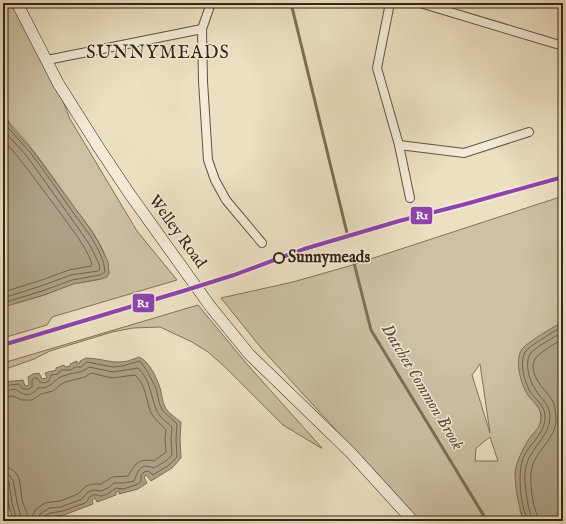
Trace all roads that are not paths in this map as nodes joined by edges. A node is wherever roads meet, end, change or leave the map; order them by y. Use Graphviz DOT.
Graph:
graph roads {
  1 [pos="17,3"];
  2 [pos="211,3"];
  3 [pos="390,3"];
  4 [pos="420,3"];
  5 [pos="202,29"];
  6 [pos="563,46"];
  7 [pos="47,60"];
  8 [pos="529,132"];
  9 [pos="399,145"];
  10 [pos="410,198"];
  11 [pos="262,243"];
  12 [pos="413,521"];
  1 -- 7 [label="main road, Welley Road"];
  2 -- 5 [label="street"];
  3 -- 9 [label="street"];
  4 -- 6 [label="street"];
  5 -- 7 [label="street"];
  5 -- 11 [label="street"];
  7 -- 12 [label="main road, Welley Road"];
  8 -- 9 [label="street"];
  9 -- 10 [label="street"];
}
